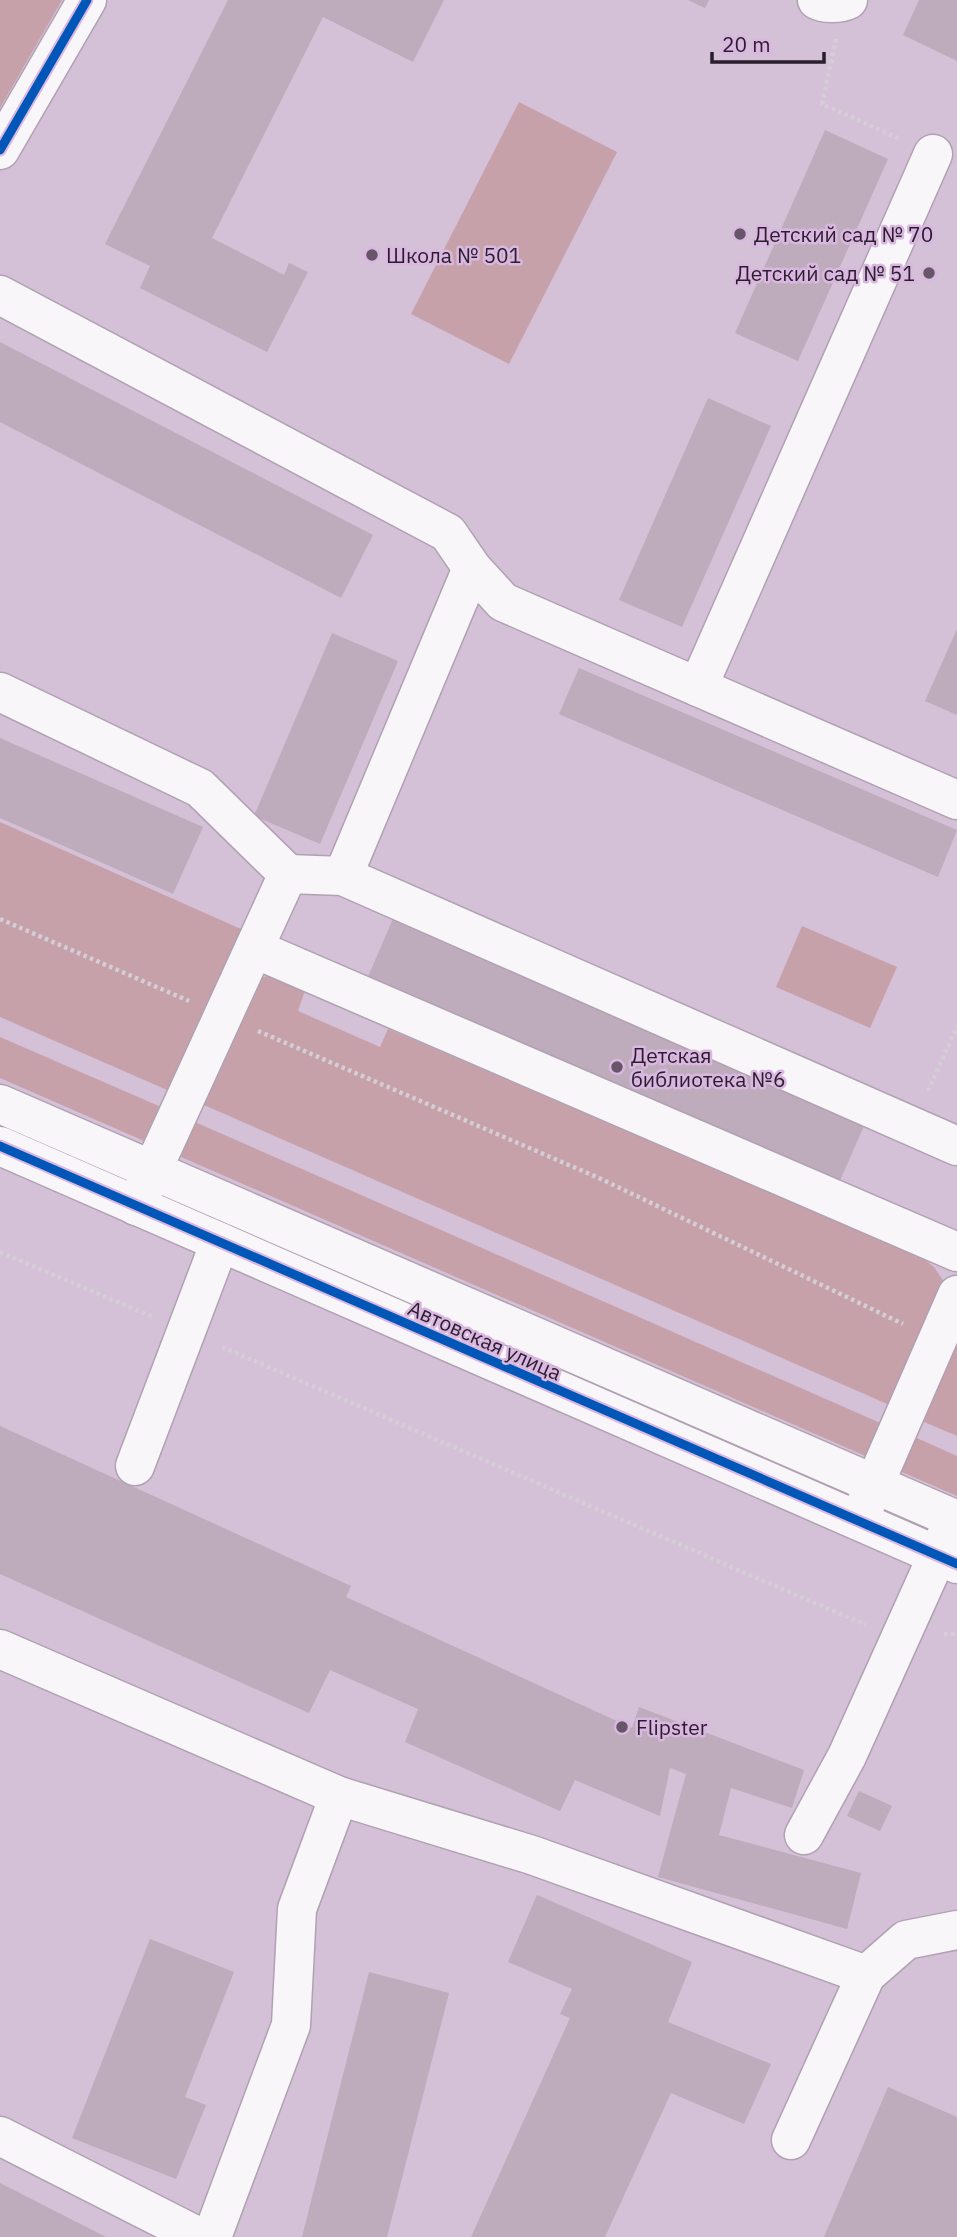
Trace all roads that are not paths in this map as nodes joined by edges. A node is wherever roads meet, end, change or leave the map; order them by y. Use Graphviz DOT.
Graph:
graph roads {
  1 [pos="87,0"];
  2 [pos="0,150"];
  3 [pos="933,154"];
  4 [pos="0,295"];
  5 [pos="472,568"];
  6 [pos="698,687"];
  7 [pos="0,692"];
  8 [pos="957,800"];
  9 [pos="288,874"];
  10 [pos="343,876"];
  11 [pos="255,949"];
  12 [pos="0,1104"];
  13 [pos="0,1146"];
  14 [pos="957,1146"];
  15 [pos="151,1170"];
  16 [pos="136,1206"];
  17 [pos="220,1242"];
  18 [pos="957,1252"];
  19 [pos="957,1295"];
  20 [pos="135,1466"];
  21 [pos="874,1486"];
  22 [pos="956,1520"];
  23 [pos="858,1522"];
  24 [pos="947,1560"];
  25 [pos="0,1648"];
  26 [pos="339,1796"];
  27 [pos="804,1836"];
  28 [pos="957,1930"];
  29 [pos="866,1975"];
  30 [pos="0,2136"];
  31 [pos="791,2140"];
  32 [pos="199,2237"];
  33 [pos="212,2237"];
  1 -- 2 [label="street"];
  3 -- 6 [label="street"];
  4 -- 5 [label="street"];
  5 -- 6 [label="street"];
  5 -- 10 [label="street"];
  6 -- 8 [label="street"];
  7 -- 9 [label="street"];
  9 -- 10 [label="street"];
  9 -- 11 [label="street"];
  10 -- 14 [label="street"];
  11 -- 15 [label="street"];
  11 -- 18 [label="street"];
  12 -- 15 [label="street, Автовская улица"];
  13 -- 16 [label="street, Автовская улица"];
  15 -- 16 [label="street"];
  15 -- 21 [label="street, Автовская улица"];
  16 -- 17 [label="street, Автовская улица"];
  17 -- 20 [label="street"];
  17 -- 23 [label="street, Автовская улица"];
  19 -- 21 [label="street"];
  21 -- 22 [label="street, Автовская улица"];
  21 -- 23 [label="street"];
  22 -- 24 [label="street"];
  23 -- 24 [label="street, Автовская улица"];
  24 -- 27 [label="street"];
  25 -- 26 [label="street"];
  26 -- 29 [label="street"];
  26 -- 33 [label="street"];
  28 -- 29 [label="street"];
  29 -- 31 [label="street"];
  30 -- 32 [label="street"];
}
